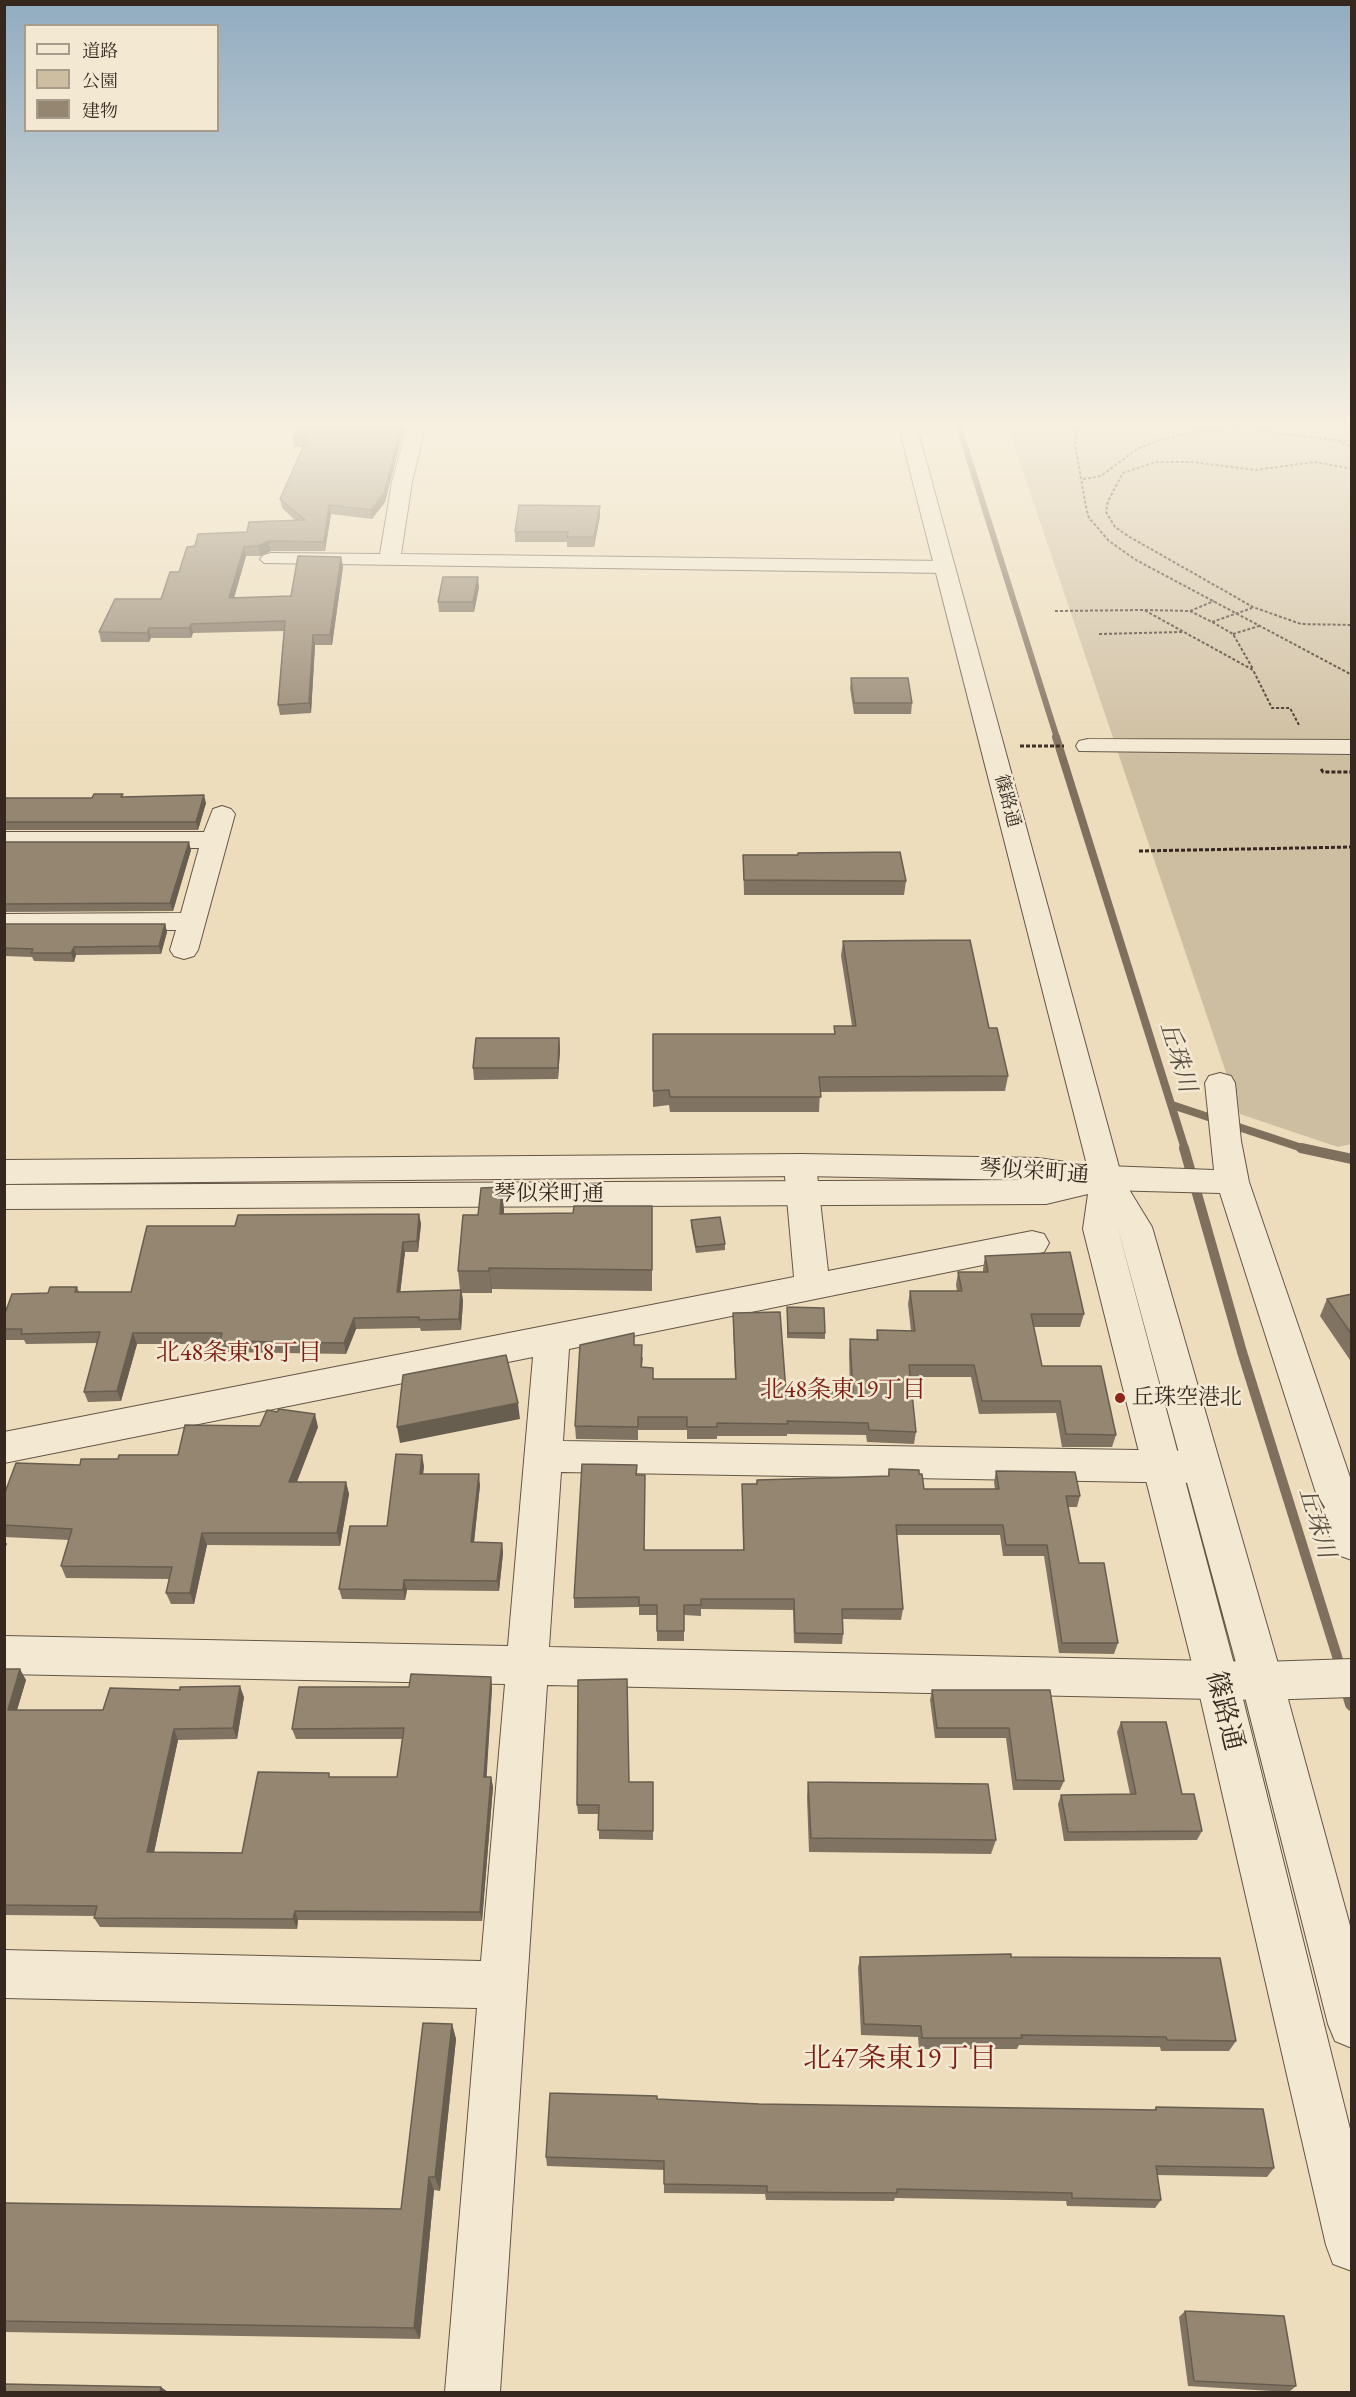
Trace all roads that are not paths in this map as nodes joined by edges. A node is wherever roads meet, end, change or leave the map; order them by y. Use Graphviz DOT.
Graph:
graph roads {
  1 [pos="394,536"];
  2 [pos="935,536"];
  3 [pos="272,559"];
  4 [pos="390,559"];
  5 [pos="943,567"];
  6 [pos="1088,746"];
  7 [pos="1352,747"];
  8 [pos="222,814"];
  9 [pos="4,840"];
  10 [pos="213,840"];
  11 [pos="191,921"];
  12 [pos="4,922"];
  13 [pos="184,950"];
  14 [pos="1221,1094"];
  15 [pos="1106,1178"];
  16 [pos="801,1179"];
  17 [pos="1226,1182"];
  18 [pos="8,1189"];
  19 [pos="1032,1242"];
  20 [pos="812,1286"];
  21 [pos="552,1337"];
  22 [pos="4,1448"];
  23 [pos="543,1456"];
  24 [pos="1181,1466"];
  25 [pos="1352,1543"];
  26 [pos="4,1655"];
  27 [pos="528,1665"];
  28 [pos="1340,1678"];
  29 [pos="1217,1679"];
  30 [pos="1262,1681"];
  31 [pos="4,1974"];
  32 [pos="503,1985"];
  33 [pos="1352,2024"];
  34 [pos="1352,2245"];
  35 [pos="472,2392"];
  1 -- 4 [label="street"];
  2 -- 5 [label="street, 篠路通"];
  3 -- 4 [label="street"];
  4 -- 5 [label="street"];
  5 -- 15 [label="street, 篠路通"];
  6 -- 7 [label="street"];
  8 -- 10 [label="street"];
  9 -- 10 [label="street"];
  10 -- 11 [label="street"];
  11 -- 12 [label="street"];
  11 -- 13 [label="street"];
  14 -- 17 [label="street"];
  15 -- 16 [label="street, 琴似栄町通"];
  15 -- 17 [label="street, 琴似栄町通"];
  15 -- 24 [label="street, 篠路通"];
  16 -- 18 [label="street, 琴似栄町通"];
  16 -- 20 [label="street"];
  17 -- 25 [label="street"];
  19 -- 20 [label="street"];
  20 -- 21 [label="street"];
  21 -- 22 [label="street"];
  21 -- 23 [label="street"];
  23 -- 24 [label="street"];
  23 -- 27 [label="street"];
  24 -- 29 [label="street, 篠路通"];
  24 -- 30 [label="street, 篠路通"];
  26 -- 27 [label="street"];
  27 -- 29 [label="street"];
  27 -- 32 [label="street"];
  28 -- 30 [label="street"];
  29 -- 30 [label="street"];
  29 -- 34 [label="street, 篠路通"];
  30 -- 33 [label="street, 篠路通"];
  31 -- 32 [label="street"];
  32 -- 35 [label="street"];
}
